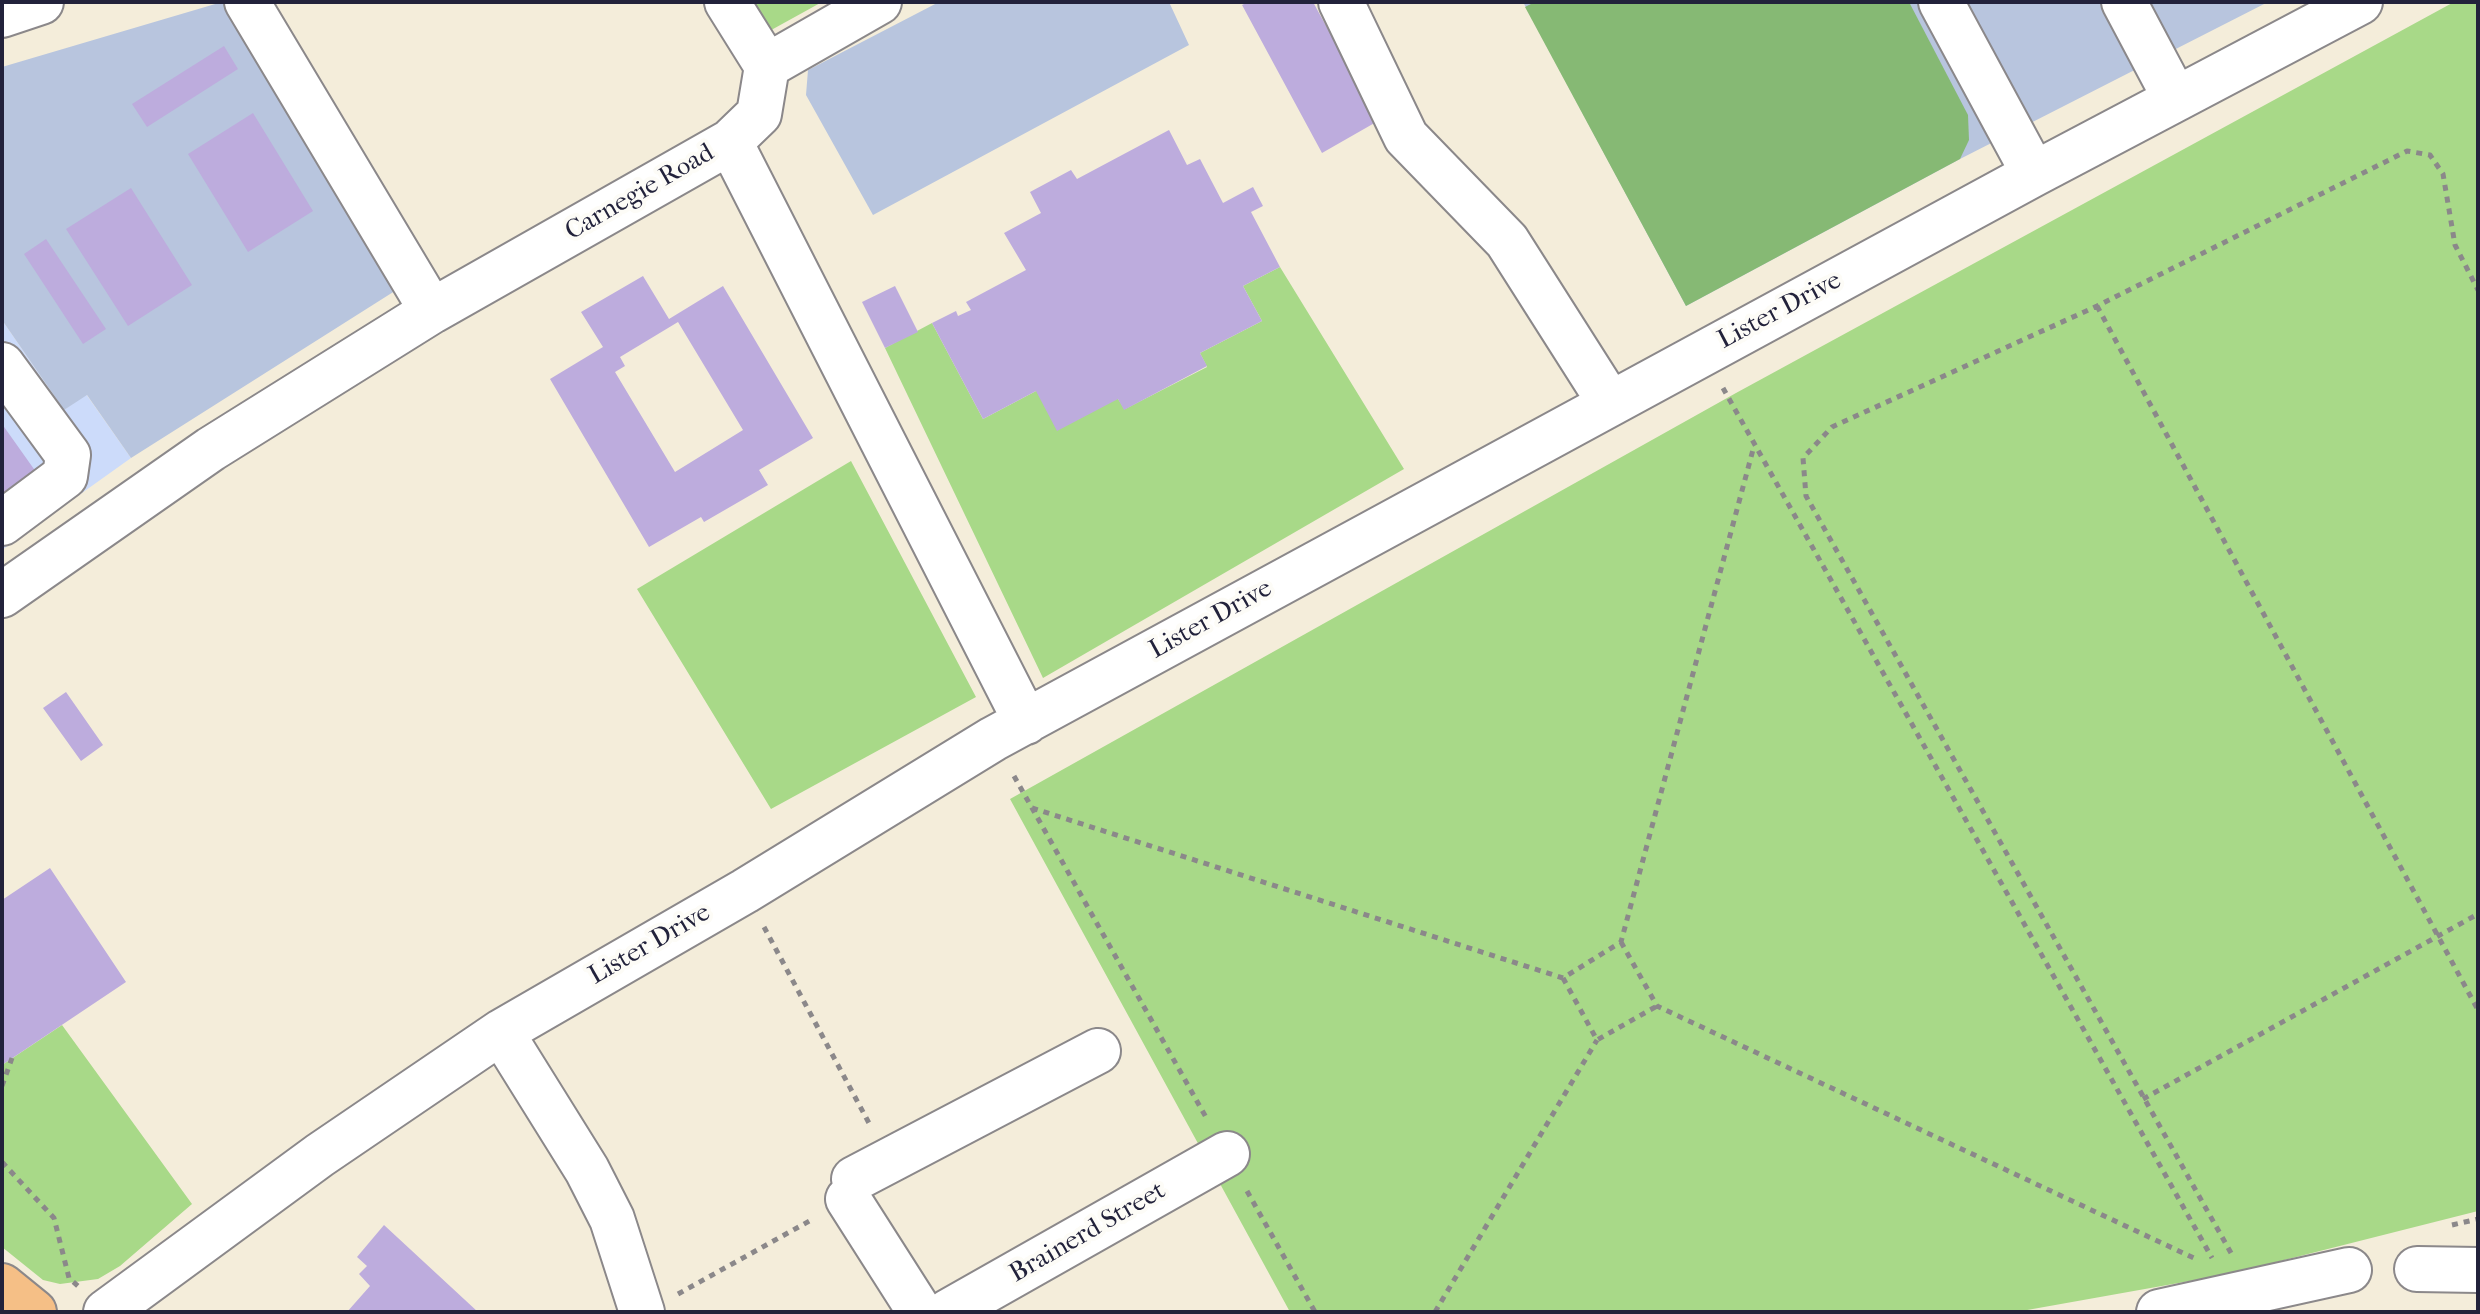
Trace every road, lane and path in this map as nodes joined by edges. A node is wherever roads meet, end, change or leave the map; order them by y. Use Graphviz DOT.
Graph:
graph roads {
  1 [pos="41,2"];
  2 [pos="247,2"];
  3 [pos="727,2"];
  4 [pos="879,2"];
  5 [pos="1341,2"];
  6 [pos="1941,2"];
  7 [pos="2360,2"];
  8 [pos="2,15"];
  9 [pos="2133,20"];
  10 [pos="767,66"];
  11 [pos="2175,98"];
  12 [pos="730,142"];
  13 [pos="2034,174"];
  14 [pos="2478,290"];
  15 [pos="2097,306"];
  16 [pos="432,311"];
  17 [pos="1704,352"];
  18 [pos="2,365"];
  19 [pos="1610,403"];
  20 [pos="1754,446"];
  21 [pos="2,523"];
  22 [pos="2,595"];
  23 [pos="1009,731"];
  24 [pos="1032,808"];
  25 [pos="745,891"];
  26 [pos="2478,914"];
  27 [pos="2437,936"];
  28 [pos="1621,942"];
  29 [pos="1563,978"];
  30 [pos="1657,1006"];
  31 [pos="2478,1010"];
  32 [pos="501,1032"];
  33 [pos="1597,1040"];
  34 [pos="1098,1051"];
  35 [pos="12,1058"];
  36 [pos="2,1086"];
  37 [pos="2143,1099"];
  38 [pos="1227,1154"];
  39 [pos="2,1162"];
  40 [pos="851,1189"];
  41 [pos="2417,1269"];
  42 [pos="2349,1270"];
  43 [pos="2478,1270"];
  44 [pos="2,1286"];
  45 [pos="2253,1291"];
  46 [pos="657,1304"];
  47 [pos="2176,1311"];
  48 [pos="34,1312"];
  49 [pos="106,1312"];
  50 [pos="920,1312"];
  51 [pos="948,1312"];
  52 [pos="1315,1312"];
  53 [pos="1435,1312"];
  1 -- 8 [label="street"];
  2 -- 16 [label="street"];
  3 -- 10 [label="street"];
  4 -- 10 [label="street"];
  5 -- 19 [label="street"];
  6 -- 13 [label="street"];
  7 -- 11 [label="street, Lister Drive"];
  9 -- 11 [label="street"];
  10 -- 12 [label="street"];
  11 -- 13 [label="street, Lister Drive"];
  12 -- 16 [label="street, Carnegie Road"];
  12 -- 23 [label="street, Carnegie Road"];
  13 -- 17 [label="street, Lister Drive"];
  14 -- 15 [label="path"];
  15 -- 27 [label="path"];
  15 -- 37 [label="path"];
  16 -- 22 [label="street, Carnegie Road"];
  17 -- 19 [label="street, Lister Drive"];
  17 -- 20 [label="path"];
  18 -- 21 [label="street"];
  19 -- 23 [label="street, Lister Drive"];
  20 -- 28 [label="path"];
  20 -- 30 [label="path"];
  23 -- 24 [label="path"];
  23 -- 25 [label="street, Lister Drive"];
  24 -- 29 [label="path"];
  24 -- 38 [label="path"];
  25 -- 32 [label="street, Lister Drive"];
  25 -- 40 [label="path"];
  26 -- 27 [label="path"];
  27 -- 31 [label="path"];
  27 -- 37 [label="path"];
  28 -- 29 [label="path"];
  28 -- 30 [label="path"];
  29 -- 33 [label="path"];
  30 -- 33 [label="path"];
  32 -- 46 [label="street"];
  32 -- 49 [label="street, Lister Drive"];
  33 -- 53 [label="path"];
  34 -- 40 [label="street"];
  35 -- 36 [label="path"];
  37 -- 45 [label="path"];
  38 -- 51 [label="street, Brainerd Street"];
  38 -- 52 [label="path"];
  39 -- 49 [label="path"];
  40 -- 46 [label="path"];
  40 -- 50 [label="street"];
  41 -- 43 [label="street"];
  42 -- 45 [label="street"];
  44 -- 48 [label="main road"];
  45 -- 47 [label="street"];
}
